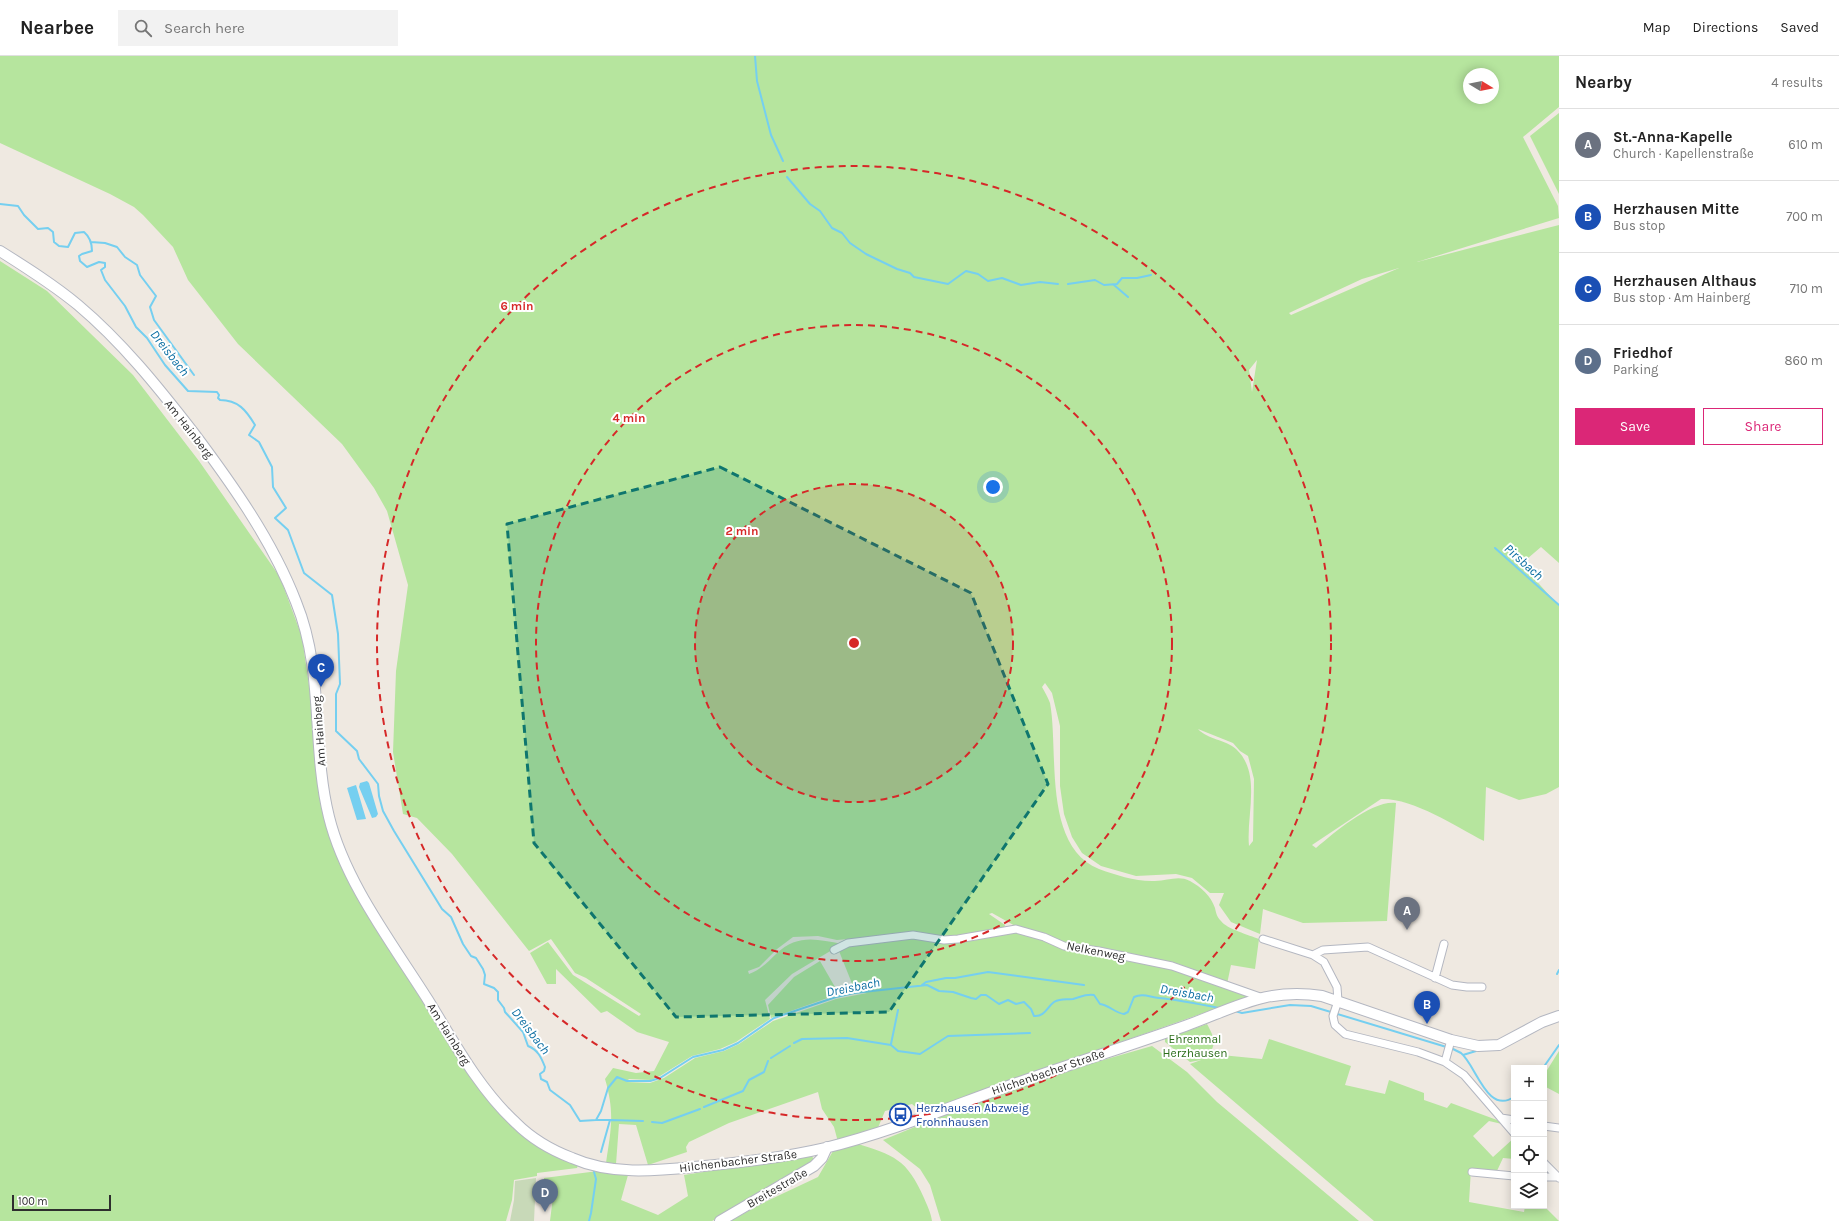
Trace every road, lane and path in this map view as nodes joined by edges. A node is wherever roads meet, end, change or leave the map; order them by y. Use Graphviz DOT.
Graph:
graph roads {
  1 [pos="0,251"];
  2 [pos="1263,939"];
  3 [pos="1444,944"];
  4 [pos="834,950"];
  5 [pos="1313,955"];
  6 [pos="1435,978"];
  7 [pos="1482,987"];
  8 [pos="1263,998"];
  9 [pos="1336,1009"];
  10 [pos="1559,1016"];
  11 [pos="1450,1042"];
  12 [pos="1445,1062"];
  13 [pos="1501,1118"];
  14 [pos="1511,1120"];
  15 [pos="1547,1126"];
  16 [pos="1559,1128"];
  17 [pos="1511,1130"];
  18 [pos="531,1136"];
  19 [pos="826,1147"];
  20 [pos="1547,1166"];
  21 [pos="1472,1172"];
  22 [pos="1511,1176"];
  23 [pos="1547,1177"];
  24 [pos="1558,1177"];
  25 [pos="720,1221"];
  1 -- 18 [label="main road, Am Hainberg"];
  2 -- 5 [label="street"];
  3 -- 6 [label="street"];
  4 -- 8 [label="street, Nelkenweg"];
  5 -- 6 [label="street"];
  5 -- 9 [label="street"];
  6 -- 7 [label="street"];
  8 -- 9 [label="main road, Hilchenbacher Straße"];
  8 -- 19 [label="main road, Hilchenbacher Straße"];
  9 -- 11 [label="main road, Hilchenbacher Straße"];
  9 -- 12 [label="street"];
  10 -- 11 [label="main road, Hilchenbacher Straße"];
  11 -- 12 [label="street"];
  12 -- 13 [label="street"];
  13 -- 14 [label="street"];
  13 -- 17 [label="street"];
  15 -- 16 [label="street"];
  18 -- 19 [label="main road, Hilchenbacher Straße"];
  19 -- 25 [label="main road, Breitestraße"];
  20 -- 24 [label="street"];
  21 -- 22 [label="street"];
  23 -- 24 [label="street"];
}
